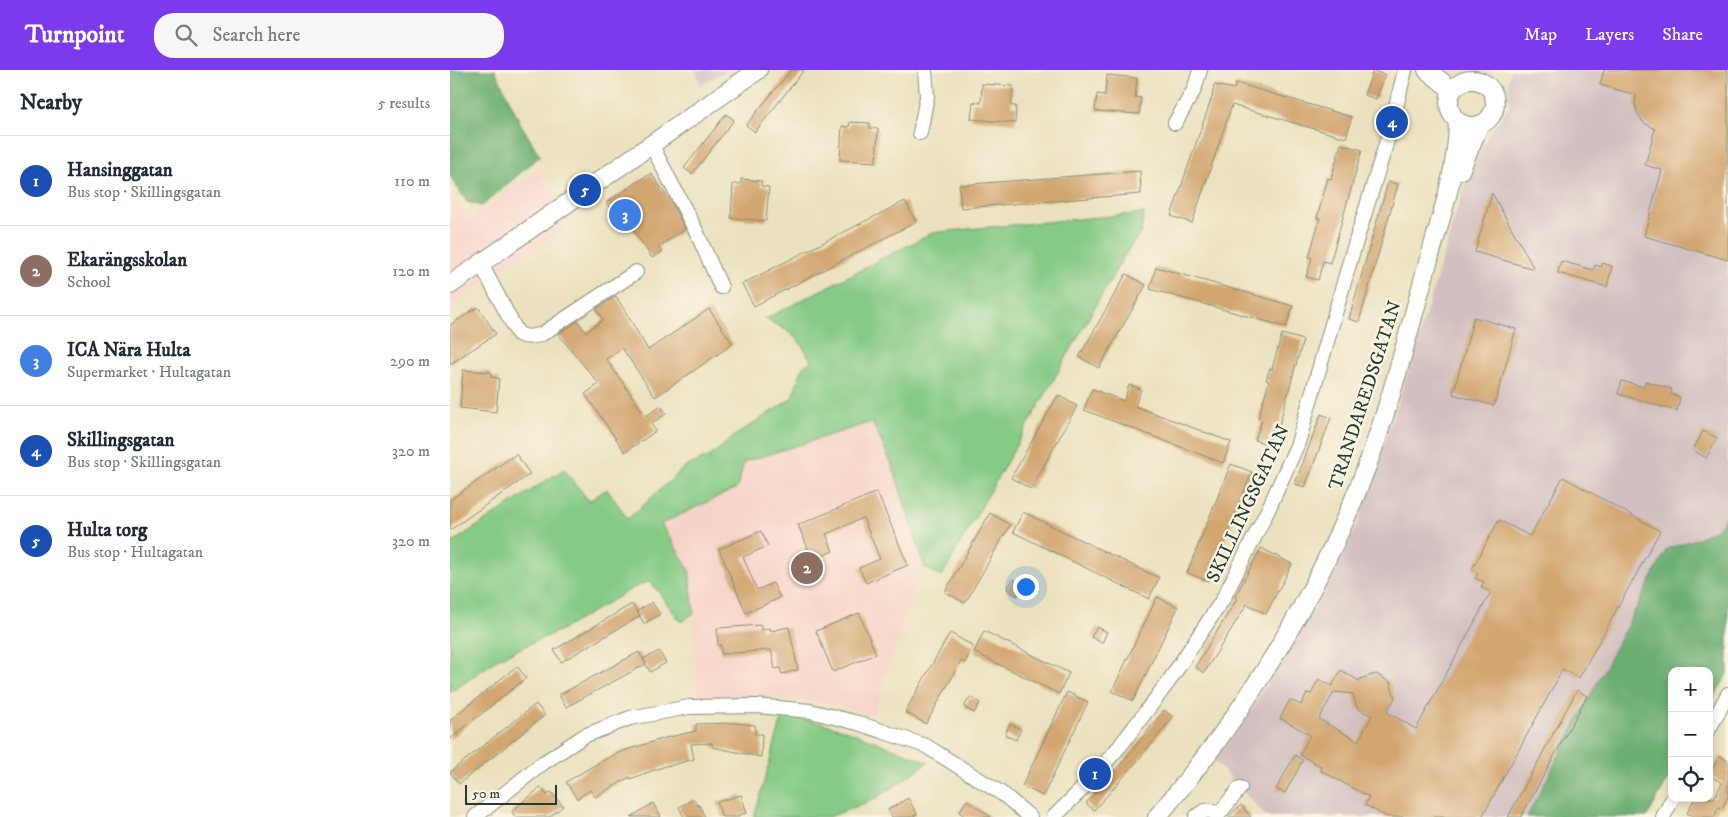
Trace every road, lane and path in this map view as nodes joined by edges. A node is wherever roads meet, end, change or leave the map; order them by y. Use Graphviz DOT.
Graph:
graph roads {
  1 [pos="758,70"];
  2 [pos="925,70"];
  3 [pos="1200,70"];
  4 [pos="1405,70"];
  5 [pos="1427,70"];
  6 [pos="1491,70"];
  7 [pos="1463,80"];
  8 [pos="1490,88"];
  9 [pos="1458,122"];
  10 [pos="1175,123"];
  11 [pos="1479,126"];
  12 [pos="920,133"];
  13 [pos="651,144"];
  14 [pos="1445,204"];
  15 [pos="481,264"];
  16 [pos="636,272"];
  17 [pos="450,285"];
  18 [pos="721,288"];
  19 [pos="1728,694"];
  20 [pos="1713,722"];
  21 [pos="1240,788"];
  22 [pos="1671,802"];
  23 [pos="1218,816"];
  24 [pos="475,817"];
  25 [pos="1030,817"];
  26 [pos="1054,817"];
  27 [pos="1157,817"];
  28 [pos="1196,817"];
  29 [pos="1663,817"];
  1 -- 13 [label="street"];
  2 -- 12 [label="street"];
  3 -- 10 [label="street"];
  4 -- 26 [label="street, SKILLINGSGATAN"];
  5 -- 7 [label="street"];
  6 -- 8 [label="street, TRANDAREDSGATAN"];
  7 -- 8 [label="street"];
  7 -- 9 [label="street, TRANDAREDSGATAN"];
  8 -- 11 [label="street, TRANDAREDSGATAN"];
  9 -- 11 [label="street"];
  9 -- 14 [label="street, TRANDAREDSGATAN"];
  11 -- 14 [label="street, TRANDAREDSGATAN"];
  13 -- 15 [label="street"];
  13 -- 18 [label="street"];
  14 -- 27 [label="street, TRANDAREDSGATAN"];
  15 -- 16 [label="street"];
  15 -- 17 [label="street"];
  19 -- 20 [label="street"];
  21 -- 23 [label="street"];
  22 -- 29 [label="street"];
  23 -- 28 [label="street"];
  24 -- 25 [label="street"];
}
